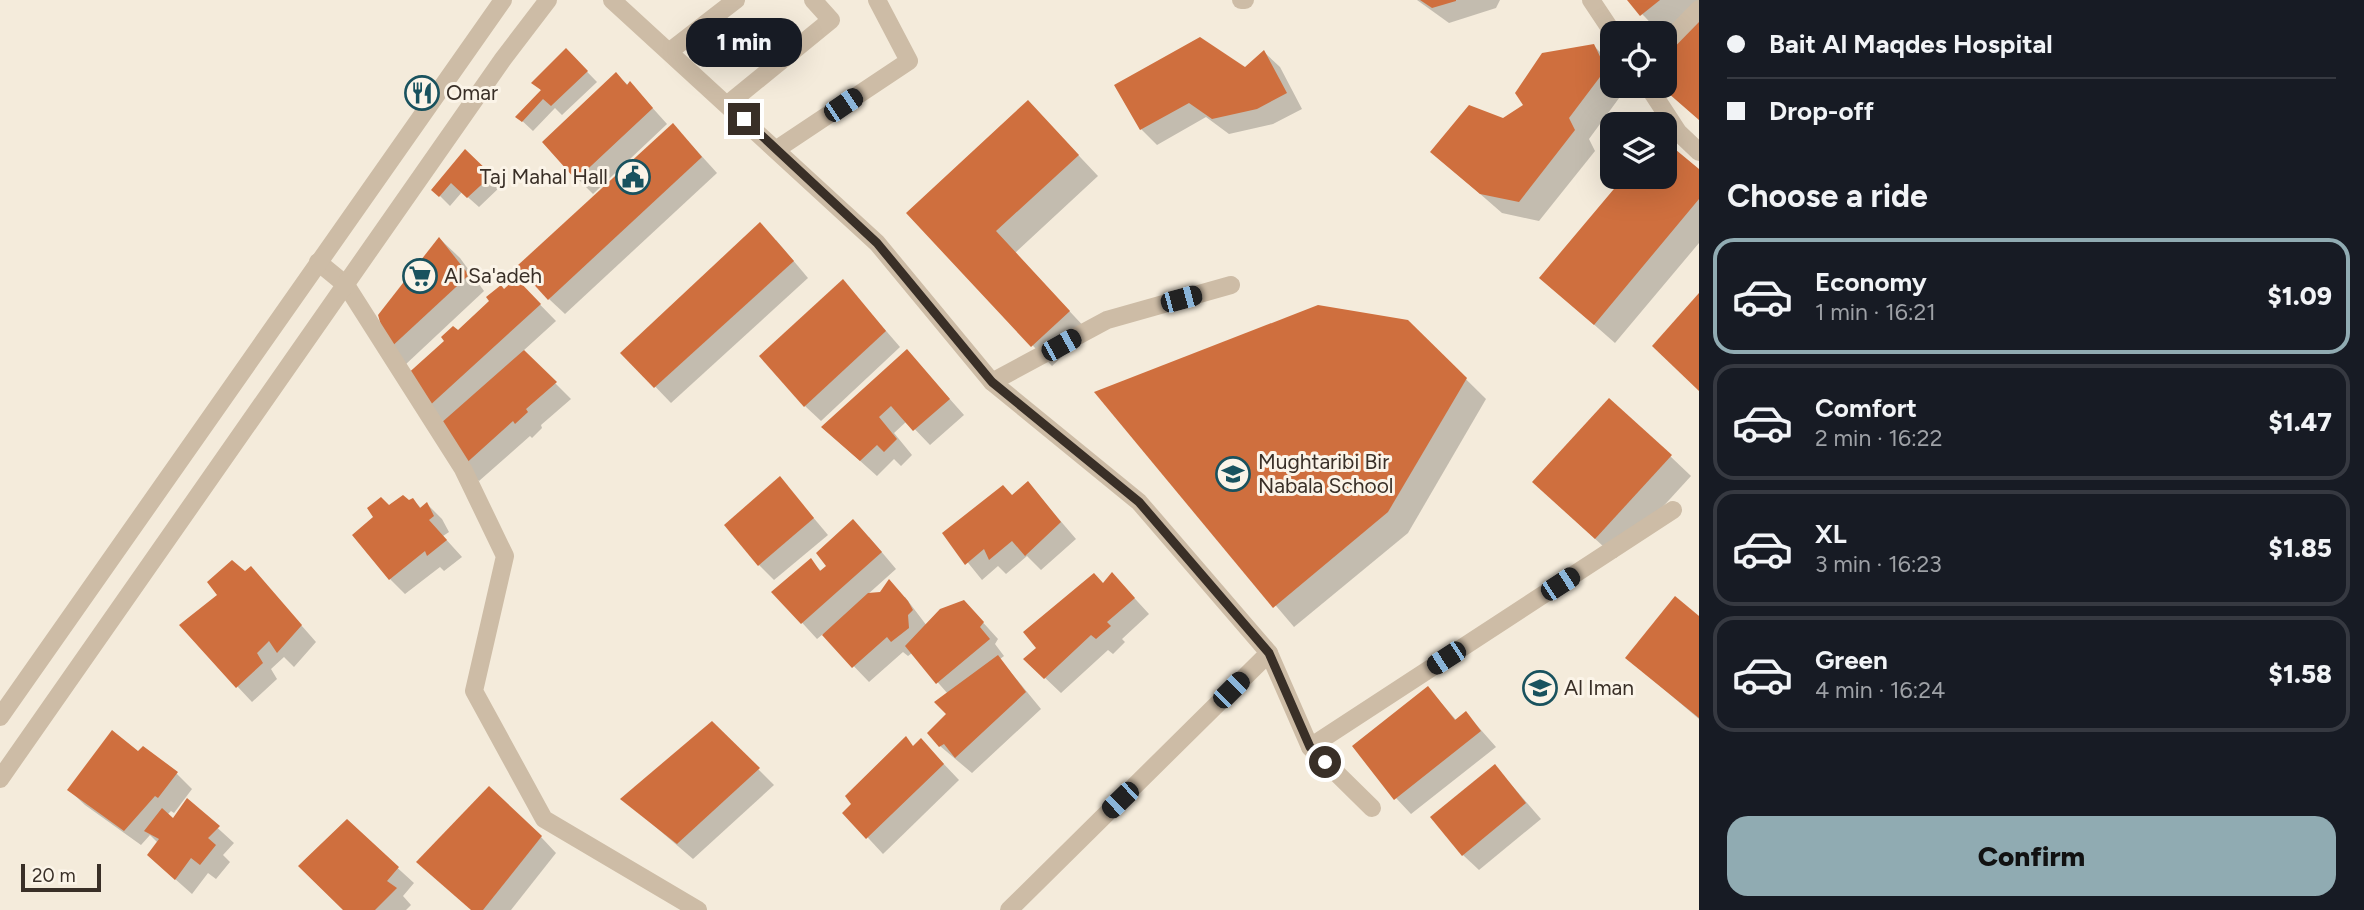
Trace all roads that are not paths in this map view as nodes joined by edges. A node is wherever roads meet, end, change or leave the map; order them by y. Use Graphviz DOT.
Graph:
graph roads {
  1 [pos="503,0"];
  2 [pos="548,0"];
  3 [pos="612,0"];
  4 [pos="736,0"];
  5 [pos="813,0"];
  6 [pos="877,0"];
  7 [pos="1591,0"];
  8 [pos="1699,9"];
  9 [pos="1605,21"];
  10 [pos="1677,32"];
  11 [pos="670,51"];
  12 [pos="1655,98"];
  13 [pos="728,104"];
  14 [pos="776,149"];
  15 [pos="1699,152"];
  16 [pos="318,262"];
  17 [pos="346,285"];
  18 [pos="1231,285"];
  19 [pos="992,382"];
  20 [pos="1673,510"];
  21 [pos="1269,653"];
  22 [pos="0,717"];
  23 [pos="1310,747"];
  24 [pos="0,779"];
  25 [pos="1372,808"];
  26 [pos="698,910"];
  27 [pos="1009,910"];
  1 -- 16 [label="street"];
  2 -- 17 [label="street"];
  3 -- 11 [label="street"];
  4 -- 11 [label="street"];
  5 -- 13 [label="street"];
  6 -- 14 [label="street"];
  7 -- 9 [label="street"];
  8 -- 10 [label="street"];
  11 -- 13 [label="street"];
  12 -- 15 [label="street"];
  13 -- 14 [label="street"];
  14 -- 19 [label="street"];
  16 -- 17 [label="street"];
  16 -- 22 [label="street"];
  17 -- 24 [label="street"];
  17 -- 26 [label="street"];
  18 -- 19 [label="street"];
  19 -- 21 [label="street"];
  20 -- 23 [label="street"];
  21 -- 23 [label="street"];
  21 -- 27 [label="street"];
  23 -- 25 [label="street"];
}
